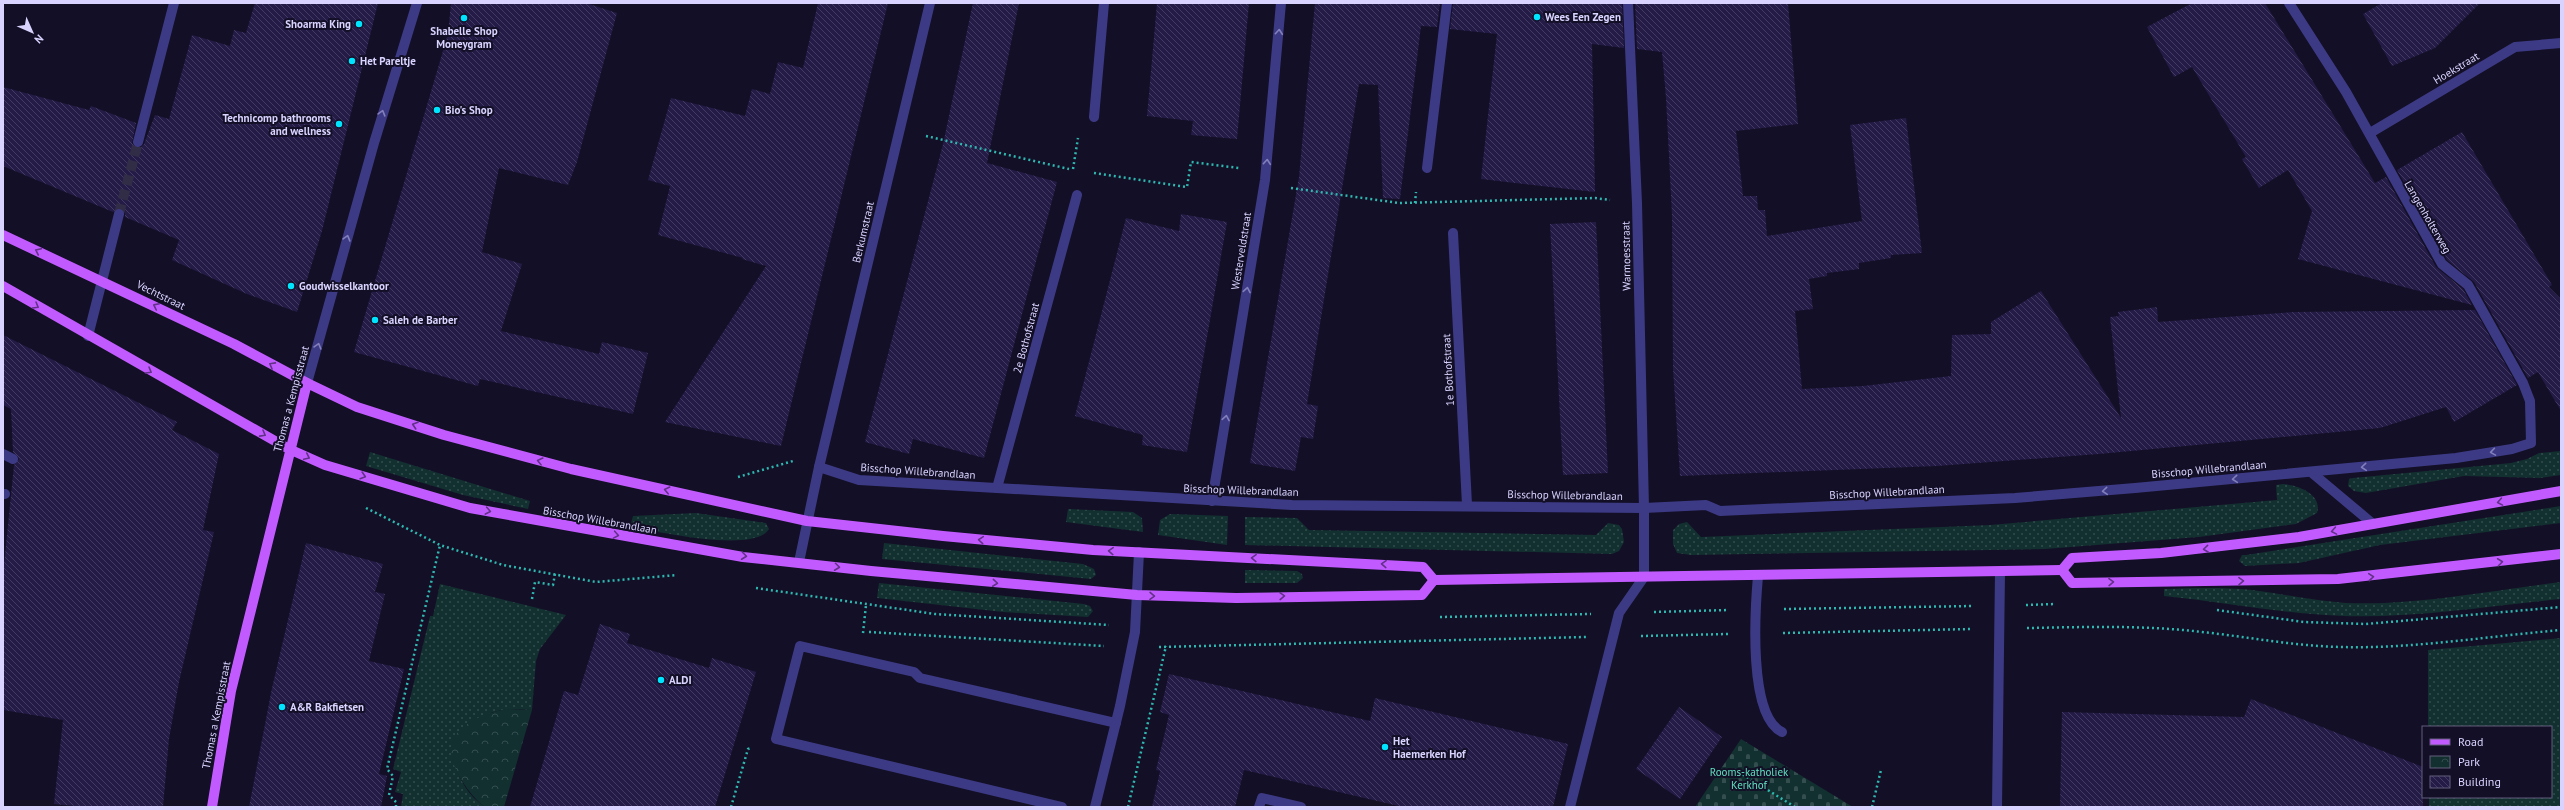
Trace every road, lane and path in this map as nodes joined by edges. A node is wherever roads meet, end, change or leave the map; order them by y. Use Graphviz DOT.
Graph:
graph roads {
  1 [pos="174,3"];
  2 [pos="417,3"];
  3 [pos="930,3"];
  4 [pos="1104,3"];
  5 [pos="1281,3"];
  6 [pos="1447,3"];
  7 [pos="1628,3"];
  8 [pos="2289,3"];
  9 [pos="2561,43"];
  10 [pos="1094,117"];
  11 [pos="2370,133"];
  12 [pos="138,142"];
  13 [pos="1426,168"];
  14 [pos="1077,195"];
  15 [pos="119,214"];
  16 [pos="1453,233"];
  17 [pos="3,235"];
  18 [pos="102,281"];
  19 [pos="3,286"];
  20 [pos="88,336"];
  21 [pos="306,383"];
  22 [pos="2531,443"];
  23 [pos="290,448"];
  24 [pos="3,454"];
  25 [pos="13,459"];
  26 [pos="819,467"];
  27 [pos="2311,472"];
  28 [pos="997,488"];
  29 [pos="2561,491"];
  30 [pos="705,499"];
  31 [pos="1212,501"];
  32 [pos="1467,505"];
  33 [pos="1644,508"];
  34 [pos="807,520"];
  35 [pos="2373,524"];
  36 [pos="440,545"];
  37 [pos="1139,552"];
  38 [pos="2561,554"];
  39 [pos="799,562"];
  40 [pos="2062,570"];
  41 [pos="2000,572"];
  42 [pos="555,574"];
  43 [pos="1758,576"];
  44 [pos="1644,577"];
  45 [pos="1434,580"];
  46 [pos="1137,595"];
  47 [pos="532,599"];
  48 [pos="2000,628"];
  49 [pos="2561,630"];
  50 [pos="863,632"];
  51 [pos="1755,633"];
  52 [pos="1614,636"];
  53 [pos="1166,646"];
  54 [pos="1132,648"];
  55 [pos="1116,723"];
  56 [pos="1782,732"];
  57 [pos="776,739"];
  58 [pos="1734,769"];
  59 [pos="1881,770"];
  60 [pos="212,807"];
  61 [pos="396,807"];
  62 [pos="731,807"];
  63 [pos="1062,807"];
  64 [pos="1095,807"];
  65 [pos="1128,807"];
  66 [pos="1259,807"];
  67 [pos="1301,807"];
  68 [pos="1570,807"];
  69 [pos="1795,807"];
  70 [pos="1872,807"];
  71 [pos="1997,807"];
  1 -- 12 [label="street"];
  21 -- 2 [label="street, Thomas a Kempisstraat, one-way"];
  3 -- 26 [label="street, Berkumstraat"];
  4 -- 10 [label="street"];
  31 -- 5 [label="street, Westerveldstraat, one-way"];
  6 -- 13 [label="street"];
  7 -- 33 [label="street, Warmoesstraat"];
  8 -- 11 [label="street, Langenholterweg"];
  9 -- 11 [label="street, Hoekstraat"];
  10 -- 14 [label="path"];
  11 -- 22 [label="street, Langenholterweg"];
  14 -- 28 [label="street, 2e Bothofstraat"];
  15 -- 18 [label="street"];
  16 -- 32 [label="street, 1e Bothofstraat"];
  18 -- 17 [label="main road, Vechtstraat, one-way"];
  18 -- 20 [label="street"];
  21 -- 18 [label="main road, Vechtstraat, one-way"];
  19 -- 20 [label="main road, one-way"];
  20 -- 23 [label="main road, one-way"];
  21 -- 23 [label="main road, Thomas a Kempisstraat"];
  30 -- 21 [label="main road, one-way"];
  22 -- 27 [label="street, Bisschop Willebrandlaan, one-way"];
  23 -- 39 [label="main road, Bisschop Willebrandlaan, one-way"];
  23 -- 60 [label="main road, Thomas a Kempisstraat"];
  24 -- 25 [label="street"];
  26 -- 28 [label="street, Bisschop Willebrandlaan"];
  26 -- 30 [label="path"];
  26 -- 34 [label="street, Berkumstraat"];
  27 -- 33 [label="street, Bisschop Willebrandlaan, one-way"];
  27 -- 35 [label="street"];
  28 -- 31 [label="street, Bisschop Willebrandlaan"];
  29 -- 35 [label="main road, one-way"];
  30 -- 34 [label="main road"];
  31 -- 32 [label="street, Bisschop Willebrandlaan"];
  32 -- 33 [label="street, Bisschop Willebrandlaan"];
  33 -- 44 [label="street, Warmoesstraat"];
  37 -- 34 [label="main road, one-way"];
  34 -- 39 [label="street, Berkumstraat"];
  35 -- 40 [label="main road, one-way"];
  36 -- 61 [label="path"];
  45 -- 37 [label="main road, one-way"];
  37 -- 46 [label="street"];
  40 -- 38 [label="main road, one-way"];
  39 -- 46 [label="main road, Bisschop Willebrandlaan, one-way"];
  40 -- 41 [label="main road"];
  41 -- 43 [label="main road"];
  41 -- 48 [label="street"];
  42 -- 47 [label="path"];
  43 -- 44 [label="main road"];
  43 -- 51 [label="street"];
  44 -- 45 [label="main road"];
  44 -- 52 [label="street"];
  46 -- 45 [label="main road, Bisschop Willebrandlaan, one-way"];
  46 -- 54 [label="street"];
  48 -- 49 [label="path"];
  48 -- 51 [label="path"];
  48 -- 71 [label="street"];
  50 -- 54 [label="path"];
  51 -- 52 [label="path"];
  51 -- 56 [label="street"];
  52 -- 53 [label="path"];
  52 -- 68 [label="street"];
  53 -- 54 [label="path"];
  53 -- 65 [label="path"];
  54 -- 55 [label="street"];
  55 -- 57 [label="street"];
  55 -- 64 [label="street"];
  57 -- 62 [label="path"];
  57 -- 63 [label="street"];
  58 -- 69 [label="path"];
  59 -- 70 [label="path"];
  66 -- 67 [label="street"];
}
